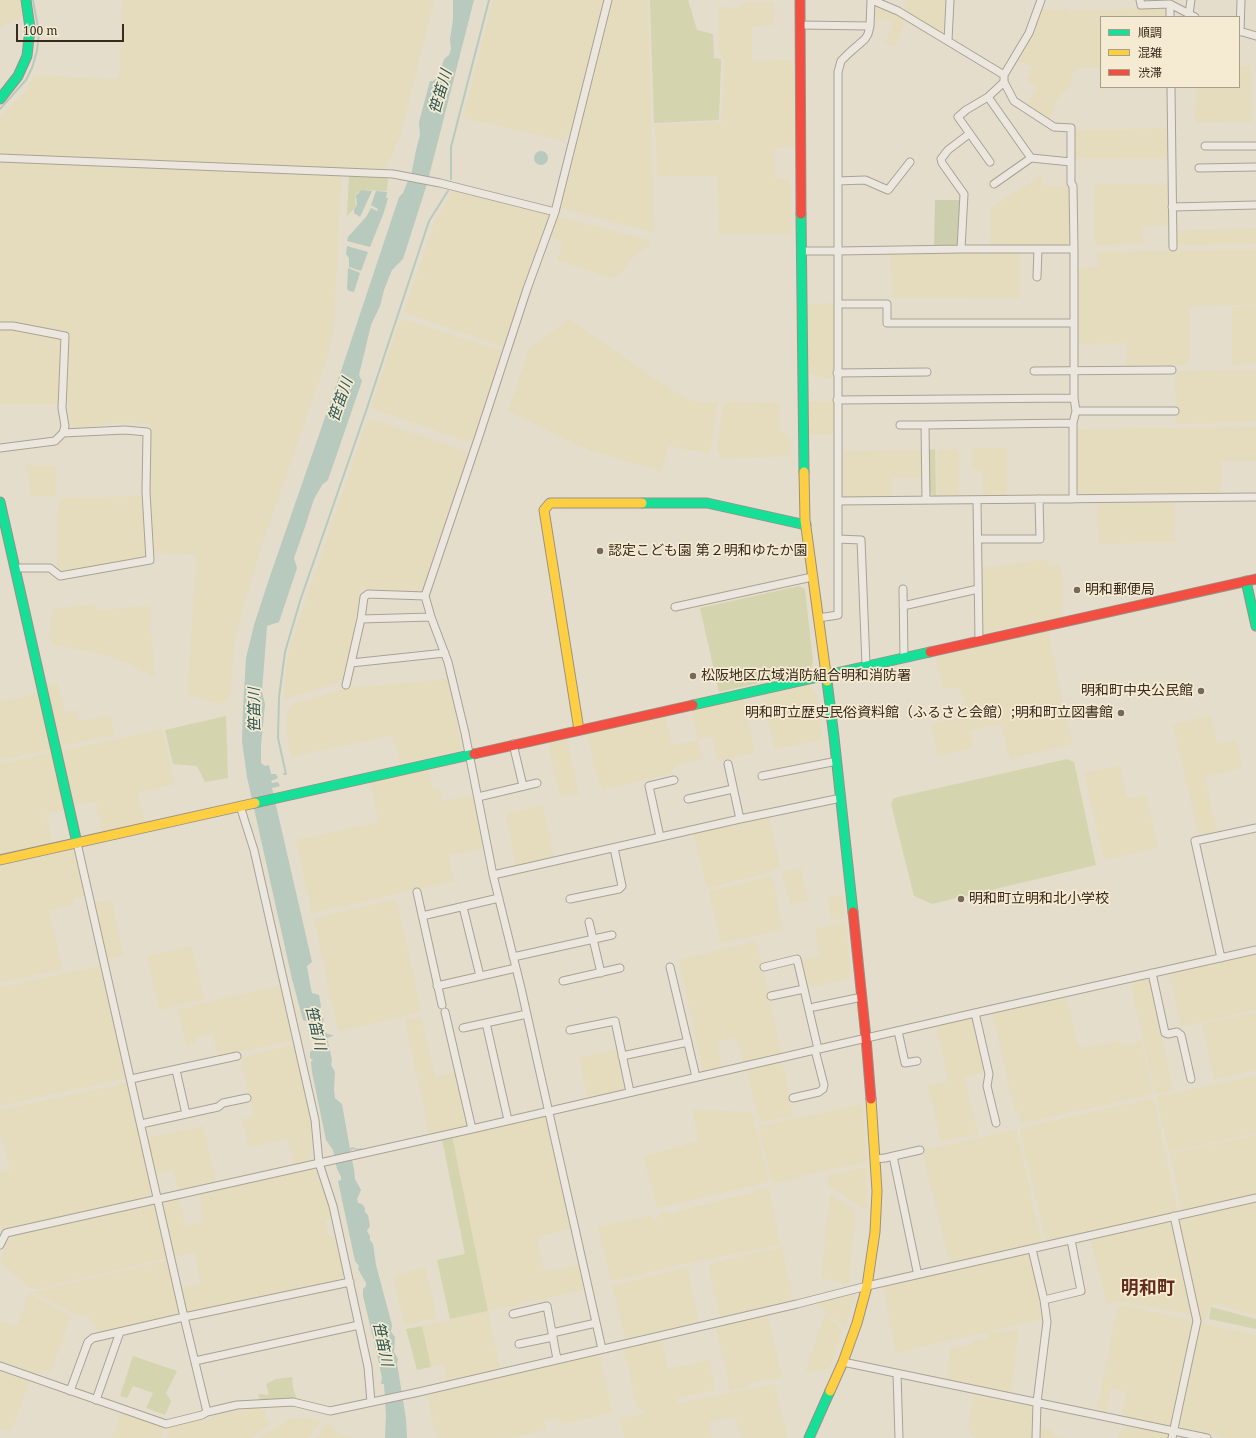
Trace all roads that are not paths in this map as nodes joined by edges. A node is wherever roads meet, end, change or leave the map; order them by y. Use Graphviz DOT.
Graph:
graph roads {
  1 [pos="26,0"];
  2 [pos="608,0"];
  3 [pos="800,0"];
  4 [pos="872,0"];
  5 [pos="950,0"];
  6 [pos="1041,0"];
  7 [pos="1140,0"];
  8 [pos="1191,0"];
  9 [pos="1241,0"];
  10 [pos="1170,4"];
  11 [pos="1170,16"];
  12 [pos="1192,16"];
  13 [pos="800,25"];
  14 [pos="870,26"];
  15 [pos="1240,32"];
  16 [pos="1256,36"];
  17 [pos="948,41"];
  18 [pos="1004,79"];
  19 [pos="1171,88"];
  20 [pos="988,97"];
  21 [pos="0,99"];
  22 [pos="969,134"];
  23 [pos="1205,146"];
  24 [pos="1256,146"];
  25 [pos="0,158"];
  26 [pos="1031,158"];
  27 [pos="910,162"];
  28 [pos="990,162"];
  29 [pos="1071,162"];
  30 [pos="1256,167"];
  31 [pos="1199,168"];
  32 [pos="838,181"];
  33 [pos="994,184"];
  34 [pos="1256,205"];
  35 [pos="1172,207"];
  36 [pos="555,212"];
  37 [pos="1173,247"];
  38 [pos="961,249"];
  39 [pos="1038,249"];
  40 [pos="1074,249"];
  41 [pos="801,251"];
  42 [pos="838,251"];
  43 [pos="1037,277"];
  44 [pos="838,304"];
  45 [pos="1073,323"];
  46 [pos="0,326"];
  47 [pos="1172,370"];
  48 [pos="1034,371"];
  49 [pos="1075,371"];
  50 [pos="927,372"];
  51 [pos="838,373"];
  52 [pos="1074,398"];
  53 [pos="838,400"];
  54 [pos="1175,410"];
  55 [pos="1076,412"];
  56 [pos="1073,423"];
  57 [pos="900,425"];
  58 [pos="925,425"];
  59 [pos="63,433"];
  60 [pos="0,448"];
  61 [pos="1256,497"];
  62 [pos="1039,499"];
  63 [pos="1073,499"];
  64 [pos="926,500"];
  65 [pos="977,500"];
  66 [pos="838,501"];
  67 [pos="0,502"];
  68 [pos="806,525"];
  69 [pos="838,540"];
  70 [pos="978,540"];
  71 [pos="15,568"];
  72 [pos="812,577"];
  73 [pos="1256,579"];
  74 [pos="1246,581"];
  75 [pos="903,589"];
  76 [pos="978,589"];
  77 [pos="425,596"];
  78 [pos="903,606"];
  79 [pos="675,607"];
  80 [pos="431,617"];
  81 [pos="818,618"];
  82 [pos="361,619"];
  83 [pos="1256,626"];
  84 [pos="979,641"];
  85 [pos="444,653"];
  86 [pos="904,657"];
  87 [pos="351,663"];
  88 [pos="866,665"];
  89 [pos="825,675"];
  90 [pos="346,685"];
  91 [pos="579,730"];
  92 [pos="513,744"];
  93 [pos="469,754"];
  94 [pos="836,761"];
  95 [pos="728,764"];
  96 [pos="762,776"];
  97 [pos="674,780"];
  98 [pos="537,783"];
  99 [pos="523,786"];
  100 [pos="733,789"];
  101 [pos="478,797"];
  102 [pos="841,798"];
  103 [pos="688,799"];
  104 [pos="240,806"];
  105 [pos="740,819"];
  106 [pos="1256,828"];
  107 [pos="660,837"];
  108 [pos="77,843"];
  109 [pos="614,848"];
  110 [pos="0,860"];
  111 [pos="493,875"];
  112 [pos="416,892"];
  113 [pos="499,898"];
  114 [pos="570,899"];
  115 [pos="463,907"];
  116 [pos="422,916"];
  117 [pos="589,922"];
  118 [pos="612,935"];
  119 [pos="593,939"];
  120 [pos="1256,950"];
  121 [pos="513,957"];
  122 [pos="1221,958"];
  123 [pos="670,967"];
  124 [pos="764,967"];
  125 [pos="516,968"];
  126 [pos="620,968"];
  127 [pos="601,973"];
  128 [pos="1152,973"];
  129 [pos="480,976"];
  130 [pos="563,981"];
  131 [pos="437,986"];
  132 [pos="804,989"];
  133 [pos="771,996"];
  134 [pos="862,997"];
  135 [pos="814,1007"];
  136 [pos="975,1013"];
  137 [pos="527,1014"];
  138 [pos="486,1023"];
  139 [pos="463,1028"];
  140 [pos="570,1030"];
  141 [pos="898,1031"];
  142 [pos="866,1038"];
  143 [pos="688,1042"];
  144 [pos="817,1050"];
  145 [pos="237,1056"];
  146 [pos="622,1056"];
  147 [pos="917,1061"];
  148 [pos="176,1070"];
  149 [pos="696,1077"];
  150 [pos="1191,1079"];
  151 [pos="131,1080"];
  152 [pos="630,1092"];
  153 [pos="247,1098"];
  154 [pos="793,1098"];
  155 [pos="549,1111"];
  156 [pos="186,1114"];
  157 [pos="508,1120"];
  158 [pos="996,1123"];
  159 [pos="141,1124"];
  160 [pos="472,1129"];
  161 [pos="920,1150"];
  162 [pos="892,1156"];
  163 [pos="875,1159"];
  164 [pos="320,1163"];
  165 [pos="158,1198"];
  166 [pos="1256,1198"];
  167 [pos="1174,1216"];
  168 [pos="1071,1240"];
  169 [pos="0,1245"];
  170 [pos="1032,1249"];
  171 [pos="917,1271"];
  172 [pos="350,1282"];
  173 [pos="867,1286"];
  174 [pos="1044,1300"];
  175 [pos="513,1314"];
  176 [pos="184,1317"];
  177 [pos="596,1323"];
  178 [pos="359,1325"];
  179 [pos="120,1332"];
  180 [pos="552,1335"];
  181 [pos="519,1344"];
  182 [pos="602,1349"];
  183 [pos="557,1359"];
  184 [pos="195,1361"];
  185 [pos="843,1362"];
  186 [pos="0,1366"];
  187 [pos="897,1374"];
  188 [pos="70,1391"];
  189 [pos="96,1400"];
  190 [pos="371,1402"];
  191 [pos="1037,1402"];
  192 [pos="207,1412"];
  193 [pos="1173,1435"];
  194 [pos="809,1438"];
  195 [pos="898,1438"];
  196 [pos="1036,1438"];
  197 [pos="1207,1438"];
  1 -- 21 [label="street"];
  2 -- 36 [label="street"];
  3 -- 13 [label="street"];
  4 -- 14 [label="street"];
  4 -- 17 [label="street"];
  5 -- 17 [label="street"];
  6 -- 18 [label="street"];
  7 -- 10 [label="street"];
  8 -- 12 [label="street"];
  9 -- 15 [label="street"];
  10 -- 11 [label="street"];
  10 -- 12 [label="street"];
  13 -- 14 [label="street"];
  13 -- 41 [label="street"];
  14 -- 32 [label="street"];
  15 -- 16 [label="street"];
  17 -- 18 [label="street"];
  18 -- 20 [label="street"];
  18 -- 29 [label="street"];
  19 -- 35 [label="street"];
  20 -- 22 [label="street"];
  20 -- 26 [label="street"];
  22 -- 28 [label="street"];
  22 -- 38 [label="street"];
  23 -- 24 [label="street"];
  25 -- 36 [label="street"];
  26 -- 29 [label="street"];
  26 -- 33 [label="street"];
  27 -- 32 [label="street"];
  29 -- 40 [label="street"];
  30 -- 31 [label="street"];
  32 -- 42 [label="street"];
  34 -- 35 [label="street"];
  35 -- 37 [label="street"];
  36 -- 77 [label="street"];
  38 -- 39 [label="street"];
  38 -- 42 [label="street"];
  39 -- 40 [label="street"];
  39 -- 43 [label="street"];
  40 -- 45 [label="street"];
  41 -- 42 [label="street"];
  41 -- 68 [label="street"];
  42 -- 44 [label="street"];
  44 -- 45 [label="street"];
  44 -- 51 [label="street"];
  45 -- 49 [label="street"];
  46 -- 59 [label="street"];
  47 -- 49 [label="street"];
  48 -- 49 [label="street"];
  49 -- 52 [label="street"];
  50 -- 51 [label="street"];
  51 -- 53 [label="street"];
  52 -- 53 [label="street"];
  52 -- 55 [label="street"];
  53 -- 66 [label="street"];
  54 -- 55 [label="street"];
  55 -- 56 [label="street"];
  56 -- 58 [label="street"];
  56 -- 63 [label="street"];
  57 -- 58 [label="street"];
  58 -- 64 [label="street"];
  59 -- 60 [label="street"];
  59 -- 71 [label="street"];
  61 -- 63 [label="street"];
  62 -- 63 [label="street"];
  62 -- 65 [label="street"];
  62 -- 70 [label="street"];
  64 -- 65 [label="street"];
  64 -- 66 [label="street"];
  65 -- 70 [label="street"];
  66 -- 69 [label="street"];
  67 -- 71 [label="street"];
  68 -- 72 [label="street"];
  68 -- 91 [label="street"];
  69 -- 81 [label="street"];
  69 -- 88 [label="street"];
  70 -- 76 [label="street"];
  71 -- 108 [label="street"];
  72 -- 79 [label="street"];
  72 -- 81 [label="street"];
  73 -- 74 [label="street"];
  74 -- 83 [label="street"];
  74 -- 84 [label="street"];
  75 -- 78 [label="street"];
  76 -- 78 [label="street"];
  76 -- 84 [label="street"];
  77 -- 80 [label="street"];
  77 -- 82 [label="street"];
  78 -- 86 [label="street"];
  80 -- 82 [label="street"];
  80 -- 85 [label="street"];
  81 -- 89 [label="street"];
  82 -- 87 [label="street"];
  84 -- 86 [label="street"];
  85 -- 87 [label="street"];
  85 -- 93 [label="street"];
  86 -- 88 [label="street"];
  87 -- 90 [label="street"];
  88 -- 89 [label="street"];
  89 -- 91 [label="street"];
  89 -- 94 [label="street"];
  91 -- 92 [label="street"];
  92 -- 93 [label="street"];
  92 -- 99 [label="street"];
  93 -- 101 [label="street"];
  93 -- 104 [label="street"];
  94 -- 96 [label="street"];
  94 -- 102 [label="street"];
  95 -- 100 [label="street"];
  97 -- 107 [label="street"];
  98 -- 99 [label="street"];
  99 -- 101 [label="street"];
  100 -- 103 [label="street"];
  100 -- 105 [label="street"];
  101 -- 111 [label="street"];
  102 -- 105 [label="street"];
  102 -- 134 [label="street"];
  104 -- 108 [label="street"];
  104 -- 164 [label="street"];
  105 -- 107 [label="street"];
  106 -- 122 [label="street"];
  107 -- 109 [label="street"];
  108 -- 110 [label="street"];
  108 -- 151 [label="street"];
  109 -- 111 [label="street"];
  109 -- 114 [label="street"];
  111 -- 113 [label="street"];
  112 -- 116 [label="street"];
  113 -- 115 [label="street"];
  113 -- 121 [label="street"];
  115 -- 116 [label="street"];
  115 -- 129 [label="street"];
  116 -- 131 [label="street"];
  117 -- 119 [label="street"];
  118 -- 119 [label="street"];
  119 -- 121 [label="street"];
  119 -- 127 [label="street"];
  120 -- 122 [label="street"];
  121 -- 125 [label="street"];
  122 -- 128 [label="street"];
  123 -- 143 [label="street"];
  124 -- 132 [label="street"];
  125 -- 129 [label="street"];
  125 -- 137 [label="street"];
  126 -- 127 [label="street"];
  127 -- 130 [label="street"];
  128 -- 136 [label="street"];
  128 -- 150 [label="street"];
  129 -- 131 [label="street"];
  131 -- 160 [label="street"];
  132 -- 133 [label="street"];
  132 -- 144 [label="street"];
  134 -- 135 [label="street"];
  134 -- 142 [label="street"];
  136 -- 141 [label="street"];
  136 -- 158 [label="street"];
  137 -- 138 [label="street"];
  137 -- 155 [label="street"];
  138 -- 139 [label="street"];
  138 -- 157 [label="street"];
  140 -- 146 [label="street"];
  141 -- 142 [label="street"];
  141 -- 147 [label="street"];
  142 -- 144 [label="street"];
  142 -- 163 [label="street"];
  143 -- 146 [label="street"];
  143 -- 149 [label="street"];
  144 -- 149 [label="street"];
  144 -- 154 [label="street"];
  145 -- 148 [label="street"];
  146 -- 152 [label="street"];
  148 -- 151 [label="street"];
  148 -- 156 [label="street"];
  149 -- 152 [label="street"];
  151 -- 159 [label="street"];
  152 -- 155 [label="street"];
  153 -- 156 [label="street"];
  155 -- 157 [label="street"];
  155 -- 177 [label="street"];
  156 -- 159 [label="street"];
  157 -- 160 [label="street"];
  159 -- 165 [label="street"];
  160 -- 164 [label="street"];
  161 -- 162 [label="street"];
  162 -- 163 [label="street"];
  162 -- 171 [label="street"];
  163 -- 173 [label="street"];
  164 -- 165 [label="street"];
  164 -- 172 [label="street"];
  165 -- 169 [label="street"];
  165 -- 176 [label="street"];
  166 -- 167 [label="street"];
  167 -- 168 [label="street"];
  167 -- 193 [label="street"];
  168 -- 170 [label="street"];
  168 -- 174 [label="street"];
  170 -- 173 [label="street"];
  170 -- 174 [label="street"];
  172 -- 176 [label="street"];
  172 -- 178 [label="street"];
  173 -- 182 [label="street"];
  173 -- 185 [label="street"];
  174 -- 191 [label="street"];
  175 -- 180 [label="street"];
  176 -- 179 [label="street"];
  176 -- 184 [label="street"];
  177 -- 180 [label="street"];
  177 -- 182 [label="street"];
  178 -- 184 [label="street"];
  178 -- 190 [label="street"];
  179 -- 188 [label="street"];
  179 -- 189 [label="street"];
  180 -- 181 [label="street"];
  180 -- 183 [label="street"];
  182 -- 183 [label="street"];
  183 -- 190 [label="street"];
  184 -- 192 [label="street"];
  185 -- 187 [label="street"];
  185 -- 194 [label="street"];
  186 -- 188 [label="street"];
  187 -- 191 [label="street"];
  187 -- 195 [label="street"];
  188 -- 189 [label="street"];
  189 -- 192 [label="street"];
  190 -- 192 [label="street"];
  191 -- 193 [label="street"];
  191 -- 196 [label="street"];
  193 -- 197 [label="street"];
}
